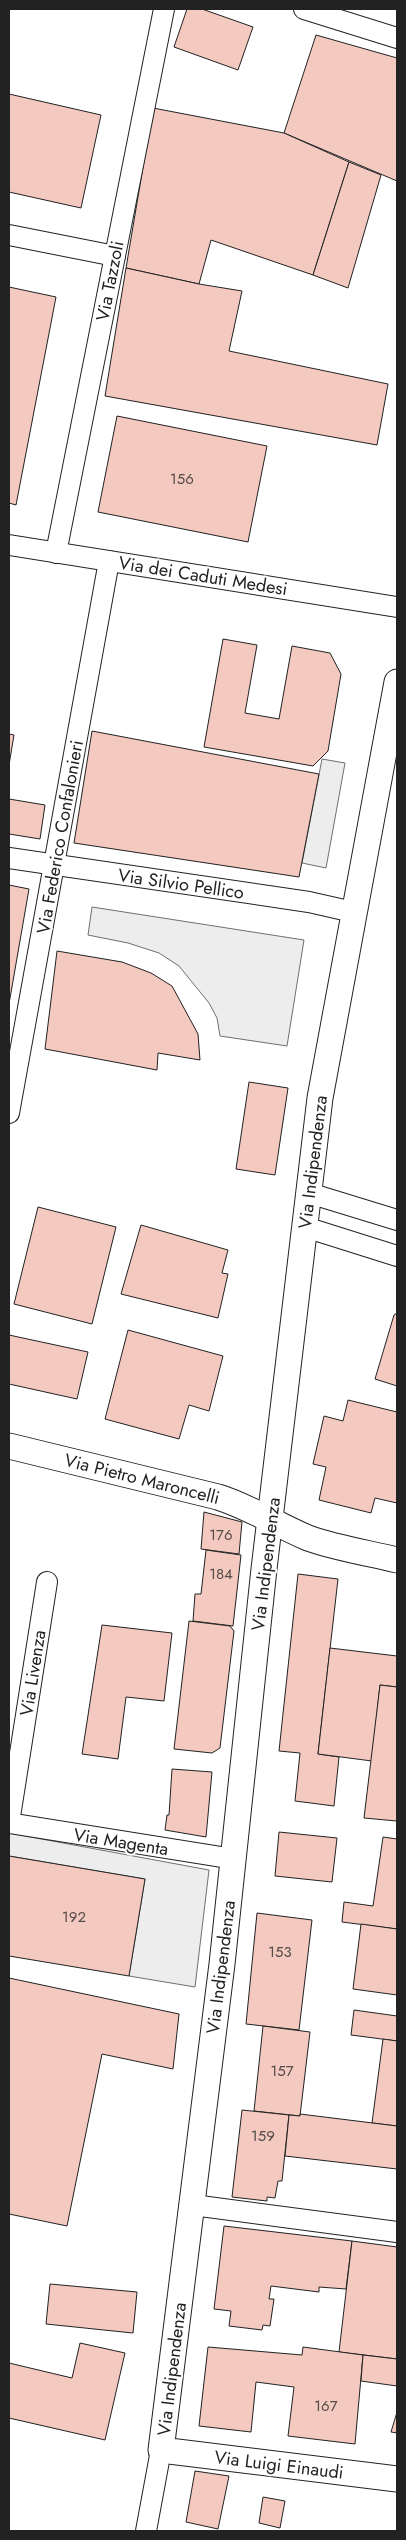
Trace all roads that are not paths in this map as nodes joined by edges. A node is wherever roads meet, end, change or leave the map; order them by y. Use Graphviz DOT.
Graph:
graph roads {
  1 [pos="164,9"];
  2 [pos="304,9"];
  3 [pos="397,38"];
  4 [pos="9,235"];
  5 [pos="115,256"];
  6 [pos="9,545"];
  7 [pos="56,552"];
  8 [pos="109,561"];
  9 [pos="397,607"];
  10 [pos="397,682"];
  11 [pos="9,858"];
  12 [pos="54,865"];
  13 [pos="353,912"];
  14 [pos="9,1113"];
  15 [pos="309,1193"];
  16 [pos="397,1220"];
  17 [pos="304,1227"];
  18 [pos="397,1256"];
  19 [pos="9,1446"];
  20 [pos="271,1522"];
  21 [pos="397,1560"];
  22 [pos="47,1582"];
  23 [pos="9,1823"];
  24 [pos="234,1859"];
  25 [pos="193,2205"];
  26 [pos="397,2232"];
  27 [pos="161,2450"];
  28 [pos="397,2479"];
  29 [pos="146,2531"];
  1 -- 5 [label="street, Via Tazzoli"];
  2 -- 3 [label="street"];
  4 -- 5 [label="street"];
  5 -- 7 [label="street, Via Tazzoli"];
  6 -- 7 [label="street, Via dei Caduti Medesi"];
  7 -- 8 [label="street, Via dei Caduti Medesi"];
  8 -- 9 [label="street, Via dei Caduti Medesi"];
  8 -- 12 [label="street, Via Federico Confalonieri"];
  10 -- 13 [label="street, Via Indipendenza"];
  11 -- 12 [label="street, Via Silvio Pellico"];
  12 -- 13 [label="street, Via Silvio Pellico"];
  12 -- 14 [label="street, Via Federico Confalonieri"];
  13 -- 15 [label="street, Via Indipendenza"];
  15 -- 16 [label="street"];
  15 -- 17 [label="street, Via Indipendenza"];
  17 -- 18 [label="street"];
  17 -- 20 [label="street, Via Indipendenza"];
  19 -- 20 [label="street, Via Pietro Maroncelli"];
  20 -- 21 [label="street, Via Pietro Maroncelli"];
  20 -- 24 [label="street, Via Indipendenza"];
  22 -- 23 [label="street, Via Livenza"];
  23 -- 24 [label="street, Via Magenta"];
  24 -- 25 [label="street, Via Indipendenza"];
  25 -- 26 [label="street"];
  25 -- 27 [label="street, Via Indipendenza"];
  27 -- 28 [label="street, Via Luigi Einaudi"];
  27 -- 29 [label="street"];
}
